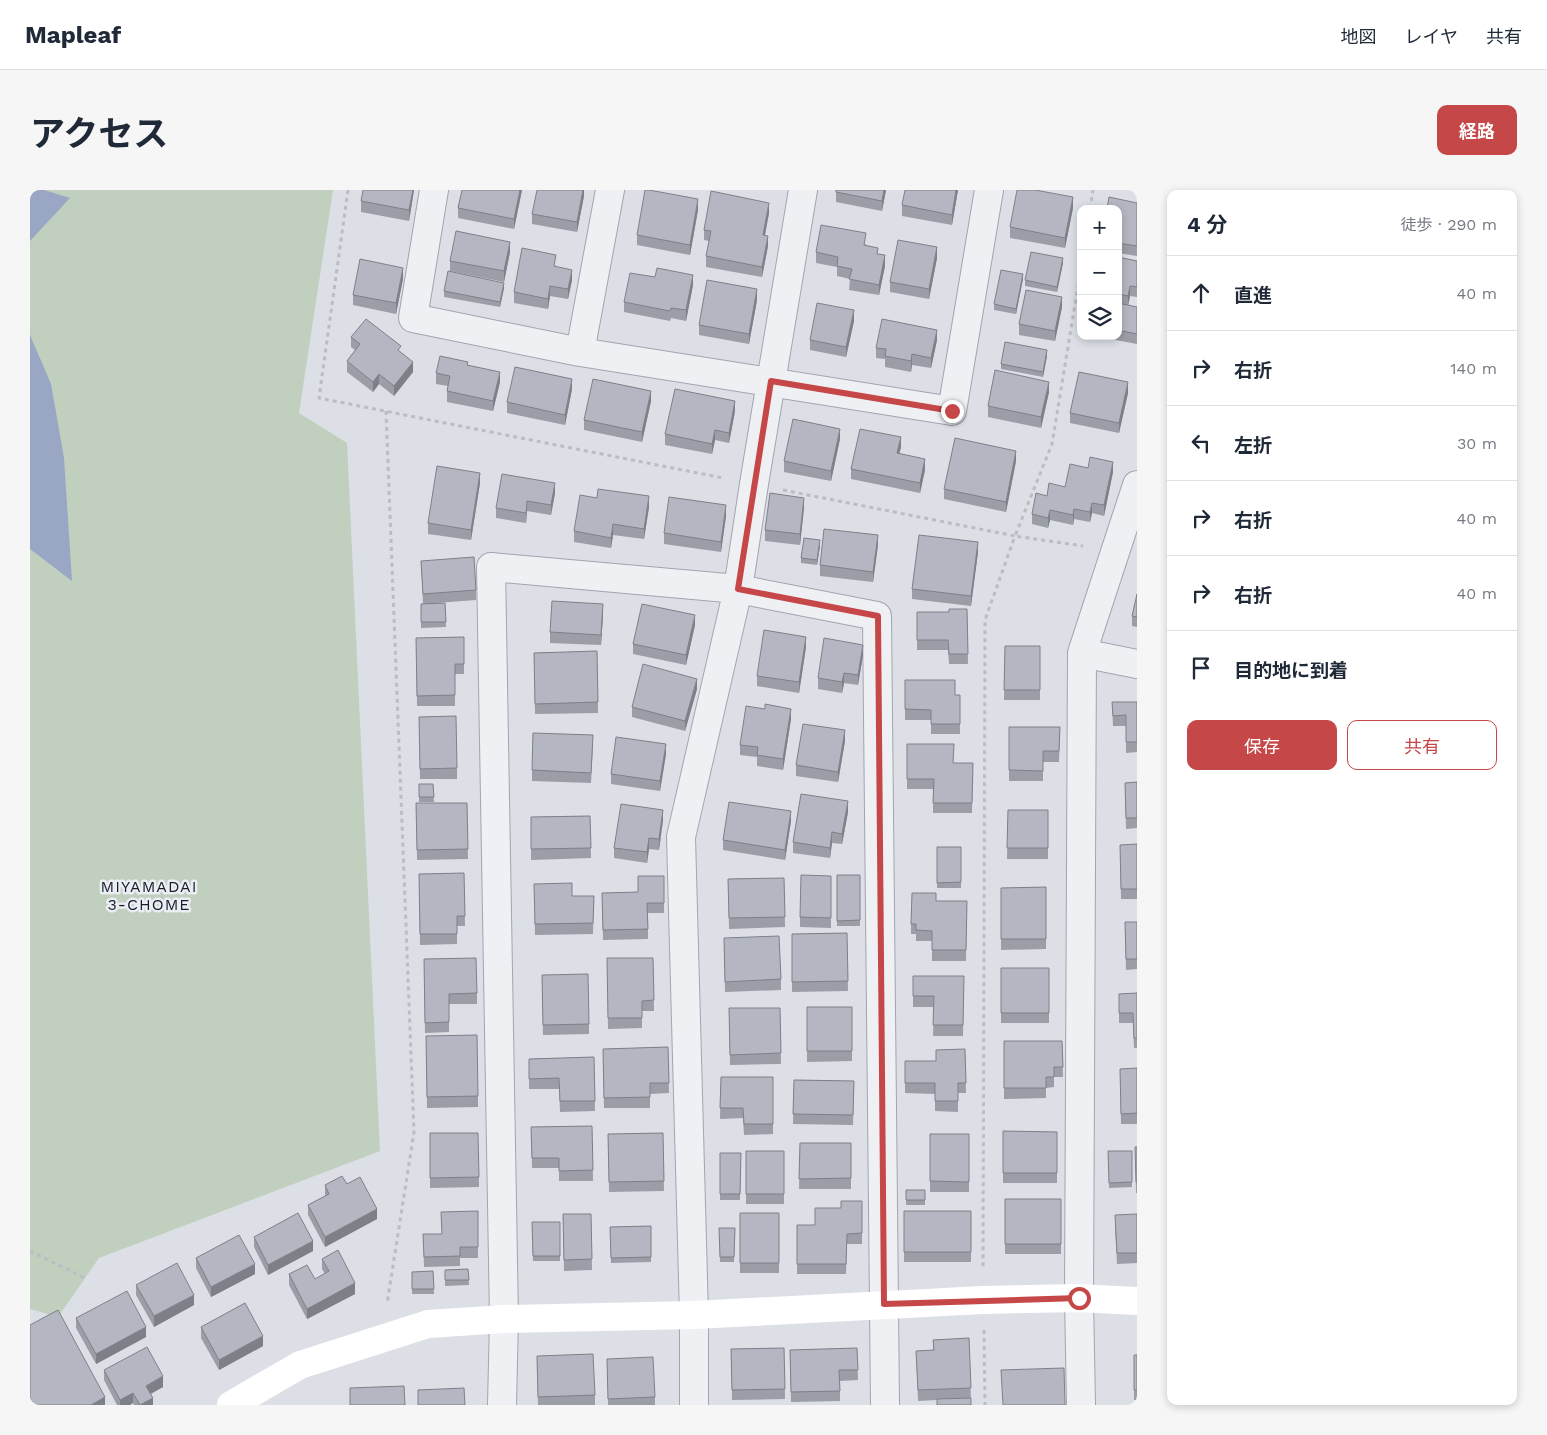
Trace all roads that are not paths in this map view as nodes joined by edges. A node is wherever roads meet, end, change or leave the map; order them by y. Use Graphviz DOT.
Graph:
graph roads {
  1 [pos="434,190"];
  2 [pos="610,190"];
  3 [pos="803,190"];
  4 [pos="989,190"];
  5 [pos="580,352"];
  6 [pos="771,381"];
  7 [pos="1137,486"];
  8 [pos="738,589"];
  9 [pos="1082,653"];
  10 [pos="1137,664"];
  11 [pos="1079,1298"];
  12 [pos="1137,1301"];
  13 [pos="884,1304"];
  14 [pos="694,1315"];
  15 [pos="504,1318"];
  16 [pos="231,1405"];
  17 [pos="502,1405"];
  18 [pos="694,1405"];
  19 [pos="885,1405"];
  20 [pos="1081,1405"];
  1 -- 5 [label="street"];
  2 -- 5 [label="street"];
  3 -- 6 [label="street"];
  4 -- 6 [label="street"];
  5 -- 6 [label="street"];
  6 -- 8 [label="street"];
  7 -- 9 [label="street"];
  8 -- 13 [label="street"];
  8 -- 14 [label="street"];
  8 -- 15 [label="street"];
  9 -- 10 [label="street"];
  9 -- 11 [label="street"];
  11 -- 12 [label="street"];
  11 -- 13 [label="street"];
  11 -- 20 [label="street"];
  13 -- 14 [label="street"];
  13 -- 19 [label="street"];
  14 -- 15 [label="street"];
  14 -- 18 [label="street"];
  15 -- 16 [label="street"];
  15 -- 17 [label="street"];
}
